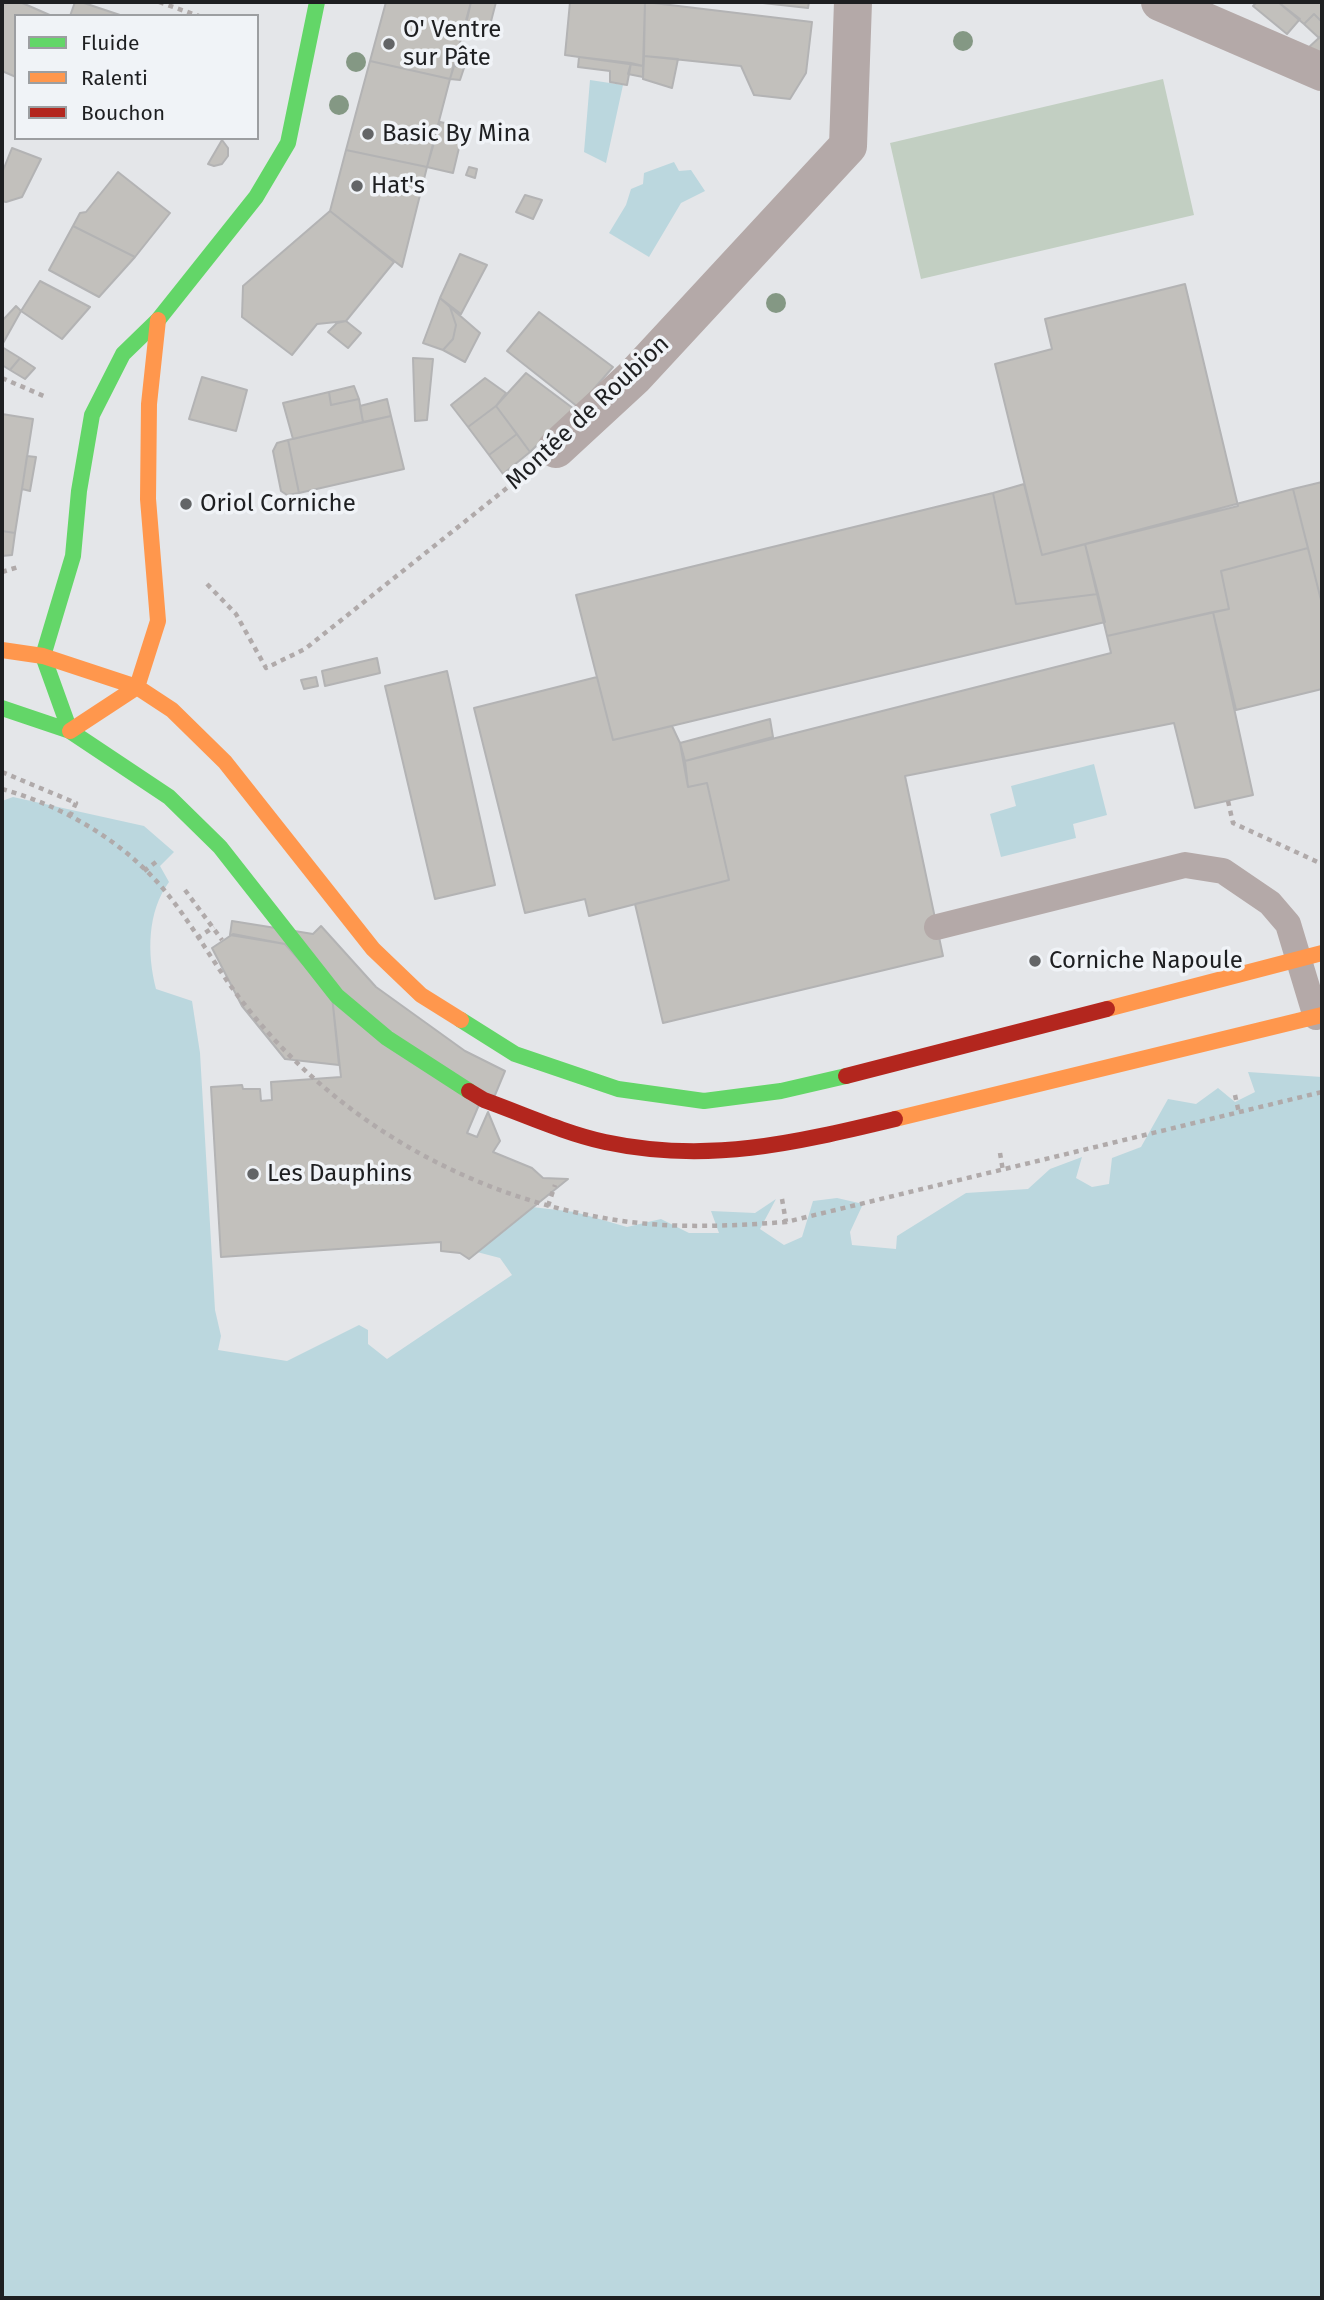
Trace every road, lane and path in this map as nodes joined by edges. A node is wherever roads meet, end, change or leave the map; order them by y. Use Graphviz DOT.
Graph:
graph roads {
  1 [pos="159,2"];
  2 [pos="317,2"];
  3 [pos="853,2"];
  4 [pos="1160,2"];
  5 [pos="192,14"];
  6 [pos="1322,72"];
  7 [pos="158,320"];
  8 [pos="2,378"];
  9 [pos="38,394"];
  10 [pos="556,449"];
  11 [pos="197,582"];
  12 [pos="2,650"];
  13 [pos="43,656"];
  14 [pos="137,687"];
  15 [pos="2,708"];
  16 [pos="70,731"];
  17 [pos="2,772"];
  18 [pos="1228,801"];
  19 [pos="70,816"];
  20 [pos="164,863"];
  21 [pos="1322,864"];
  22 [pos="145,871"];
  23 [pos="177,879"];
  24 [pos="223,920"];
  25 [pos="937,927"];
  26 [pos="197,938"];
  27 [pos="222,940"];
  28 [pos="1311,955"];
  29 [pos="1319,1016"];
  30 [pos="1235,1095"];
  31 [pos="1239,1113"];
  32 [pos="1000,1153"];
  33 [pos="1003,1171"];
  34 [pos="555,1185"];
  35 [pos="782,1199"];
  36 [pos="548,1206"];
  37 [pos="786,1222"];
  1 -- 5 [label="path"];
  2 -- 7 [label="main road"];
  3 -- 10 [label="street, Montée de Roubion"];
  4 -- 6 [label="street"];
  7 -- 13 [label="main road"];
  7 -- 14 [label="main road"];
  8 -- 9 [label="path"];
  10 -- 11 [label="path, Montée de Roubion"];
  12 -- 13 [label="main road"];
  13 -- 14 [label="main road"];
  13 -- 16 [label="main road"];
  14 -- 16 [label="main road"];
  14 -- 28 [label="main road"];
  15 -- 16 [label="main road"];
  16 -- 29 [label="main road"];
  17 -- 19 [label="path"];
  18 -- 21 [label="path"];
  20 -- 22 [label="path"];
  23 -- 27 [label="path"];
  24 -- 26 [label="path"];
  25 -- 28 [label="lane"];
  28 -- 29 [label="lane"];
  30 -- 31 [label="path"];
  32 -- 33 [label="path"];
  34 -- 36 [label="path"];
  35 -- 37 [label="path"];
}
